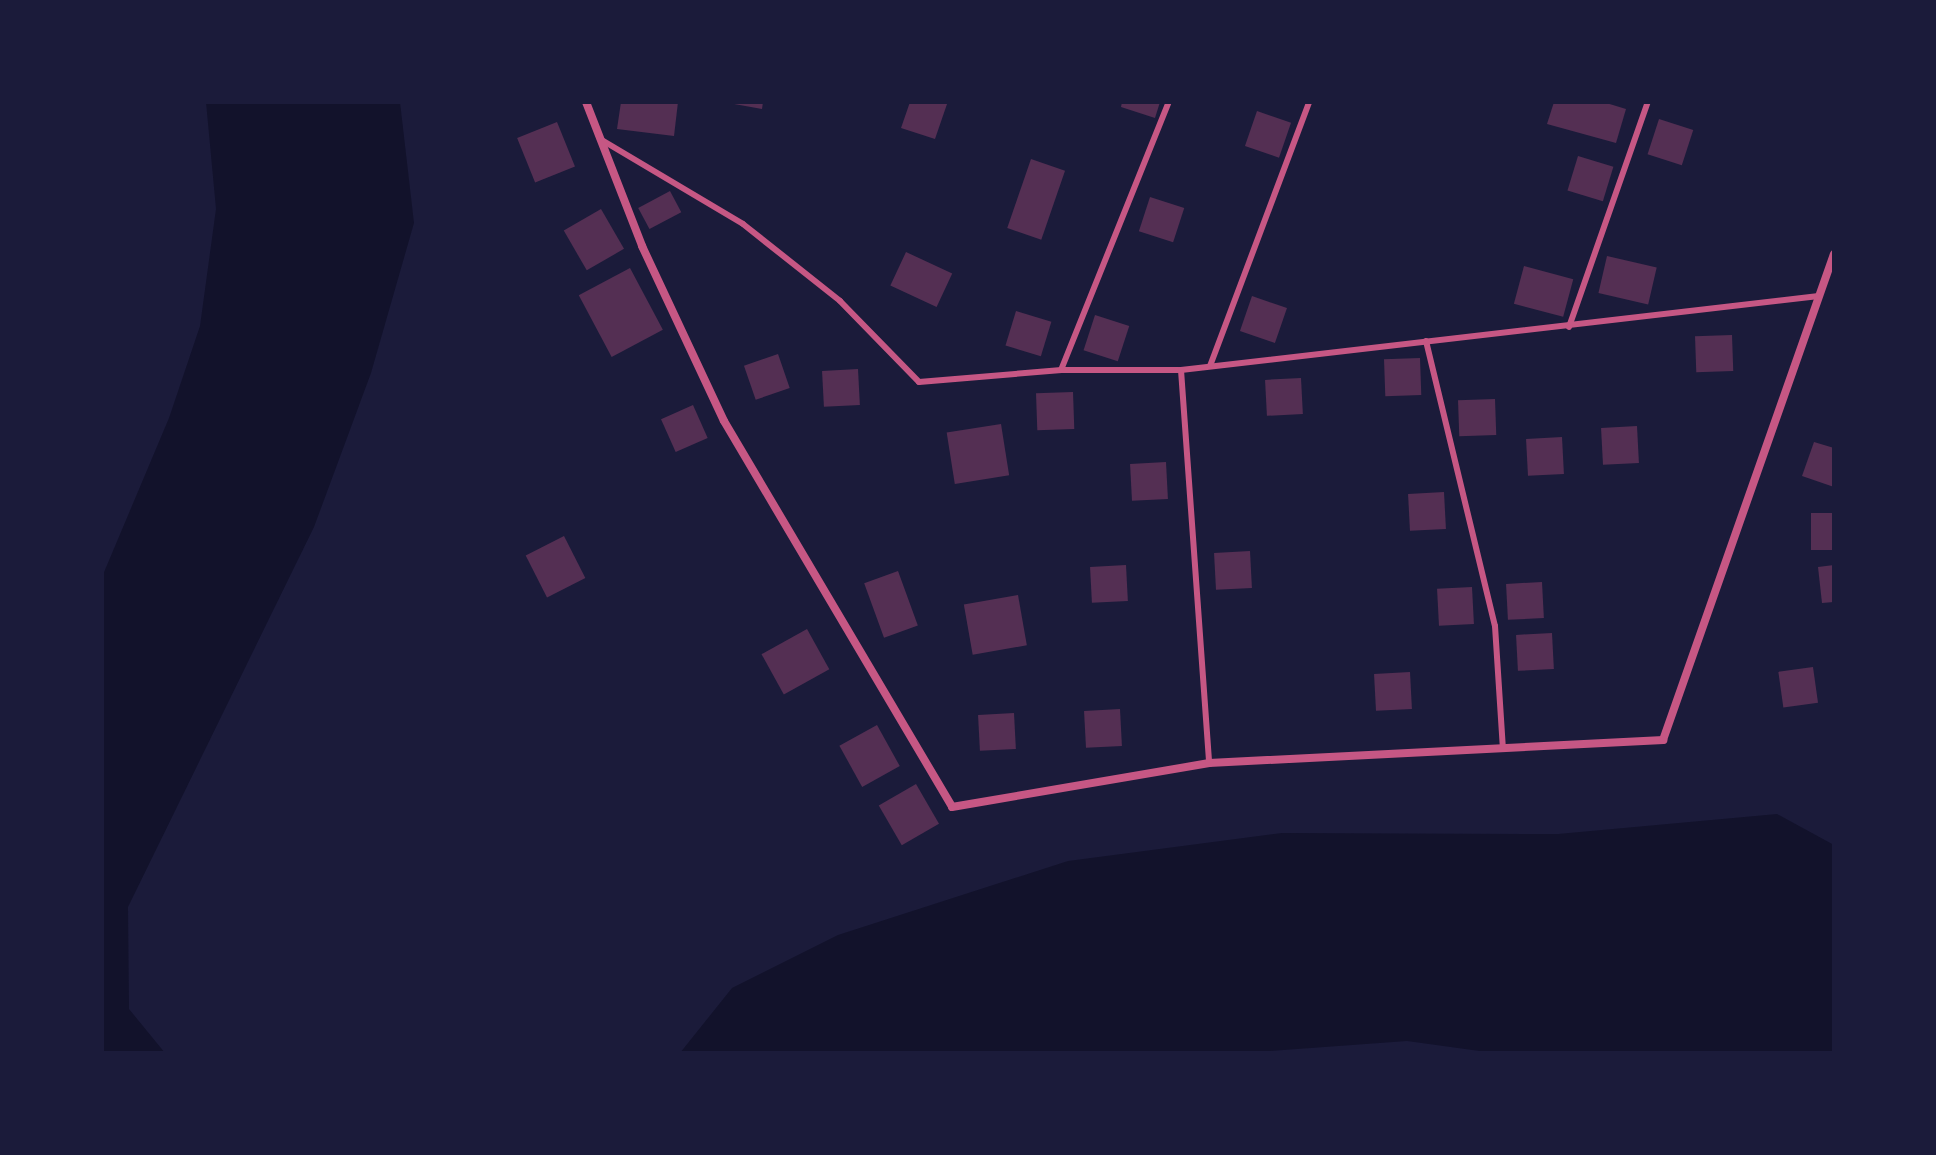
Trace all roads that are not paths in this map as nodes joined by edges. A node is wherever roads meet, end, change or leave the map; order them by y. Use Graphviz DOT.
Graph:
graph roads {
  1 [pos="586,102"];
  2 [pos="1169,102"];
  3 [pos="1309,102"];
  4 [pos="1648,102"];
  5 [pos="600,139"];
  6 [pos="1834,254"];
  7 [pos="1819,296"];
  8 [pos="1569,327"];
  9 [pos="1426,341"];
  10 [pos="1210,366"];
  11 [pos="1061,370"];
  12 [pos="1181,370"];
  13 [pos="1503,749"];
  14 [pos="1209,763"];
  1 -- 5 [label="street"];
  2 -- 11 [label="lane"];
  3 -- 10 [label="lane"];
  4 -- 8 [label="lane"];
  5 -- 11 [label="lane"];
  5 -- 14 [label="street"];
  6 -- 7 [label="street"];
  7 -- 8 [label="lane"];
  7 -- 13 [label="street"];
  8 -- 9 [label="lane"];
  9 -- 10 [label="lane"];
  9 -- 13 [label="lane"];
  10 -- 12 [label="lane"];
  11 -- 12 [label="lane"];
  12 -- 14 [label="lane"];
  13 -- 14 [label="street"];
}
